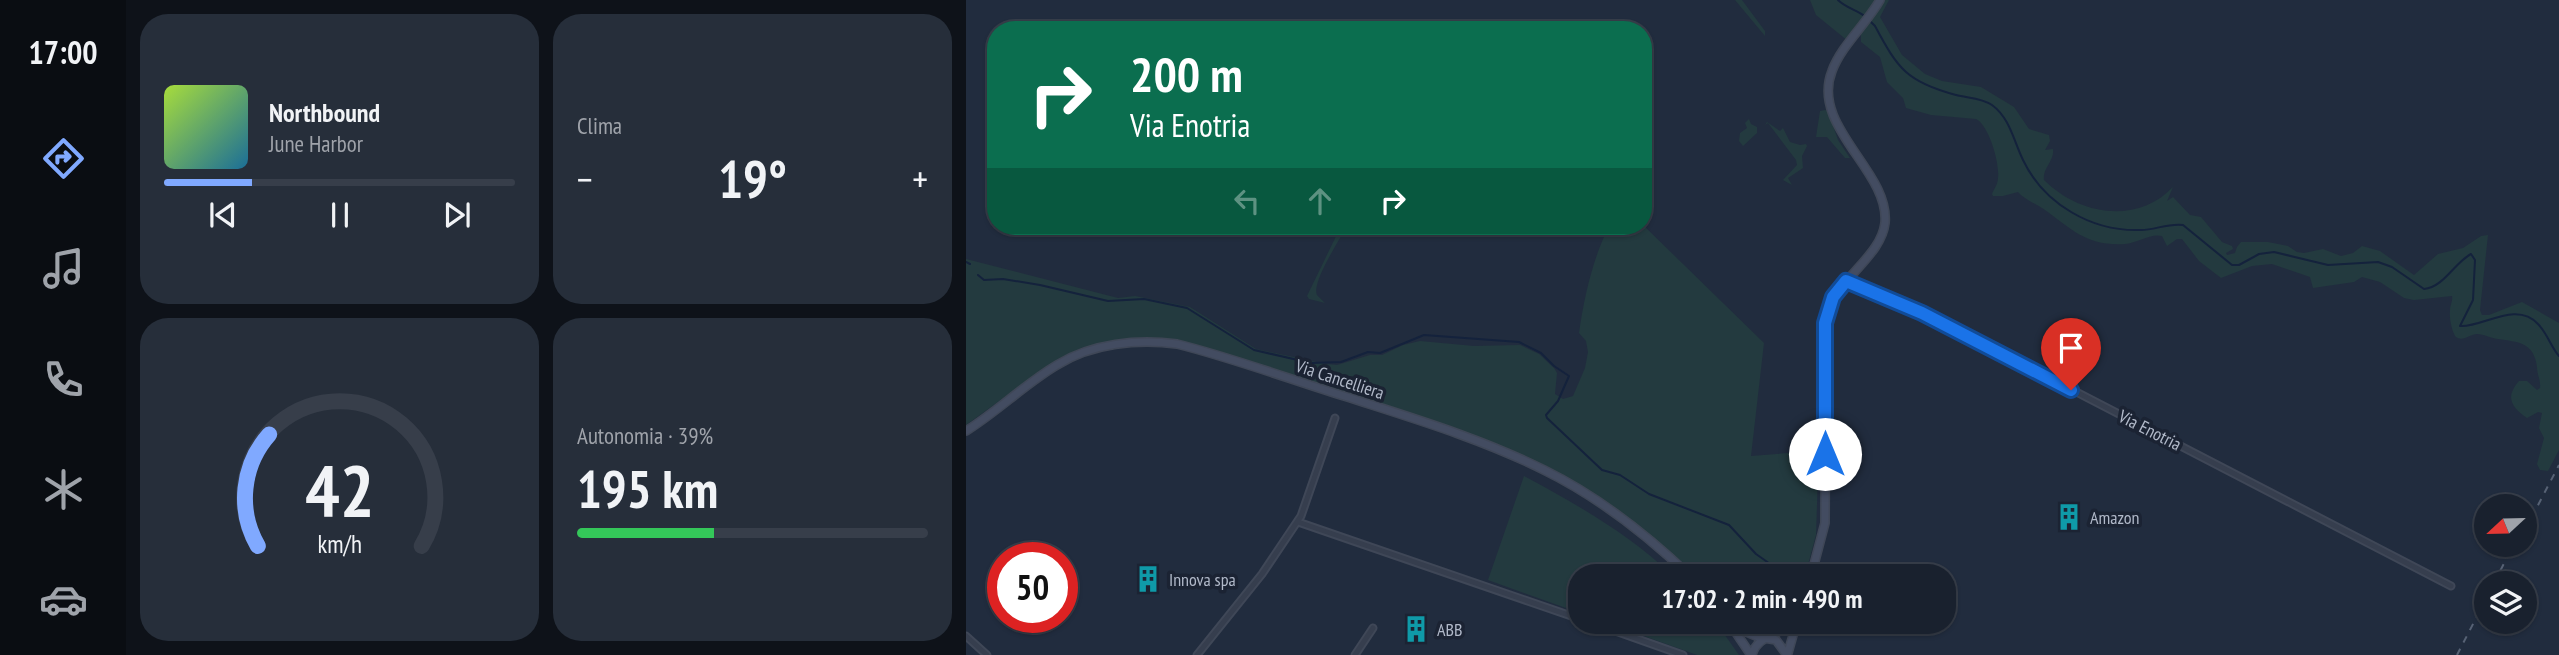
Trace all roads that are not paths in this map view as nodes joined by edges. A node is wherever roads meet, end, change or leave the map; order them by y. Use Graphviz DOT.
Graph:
graph roads {
  1 [pos="1880,0"];
  2 [pos="1846,281"];
  3 [pos="1335,418"];
  4 [pos="966,431"];
  5 [pos="1298,522"];
  6 [pos="1677,564"];
  7 [pos="1815,564"];
  8 [pos="2451,586"];
  9 [pos="1568,615"];
  10 [pos="1373,628"];
  11 [pos="1624,634"];
  12 [pos="1737,634"];
  13 [pos="1749,634"];
  14 [pos="1775,634"];
  15 [pos="1793,634"];
  16 [pos="966,636"];
  17 [pos="1766,638"];
  18 [pos="986,655"];
  19 [pos="1197,655"];
  20 [pos="1355,655"];
  21 [pos="1683,655"];
  22 [pos="1751,655"];
  23 [pos="1788,655"];
  1 -- 2 [label="street"];
  2 -- 7 [label="street"];
  2 -- 8 [label="street, Via Enotria"];
  3 -- 5 [label="street"];
  4 -- 6 [label="street, Via Cancelliera"];
  5 -- 9 [label="street"];
  5 -- 19 [label="street"];
  10 -- 20 [label="street"];
  11 -- 21 [label="street"];
  12 -- 22 [label="street"];
  13 -- 17 [label="street"];
  14 -- 17 [label="street"];
  15 -- 23 [label="street"];
  16 -- 18 [label="street"];
  17 -- 22 [label="street"];
  17 -- 23 [label="street"];
}
